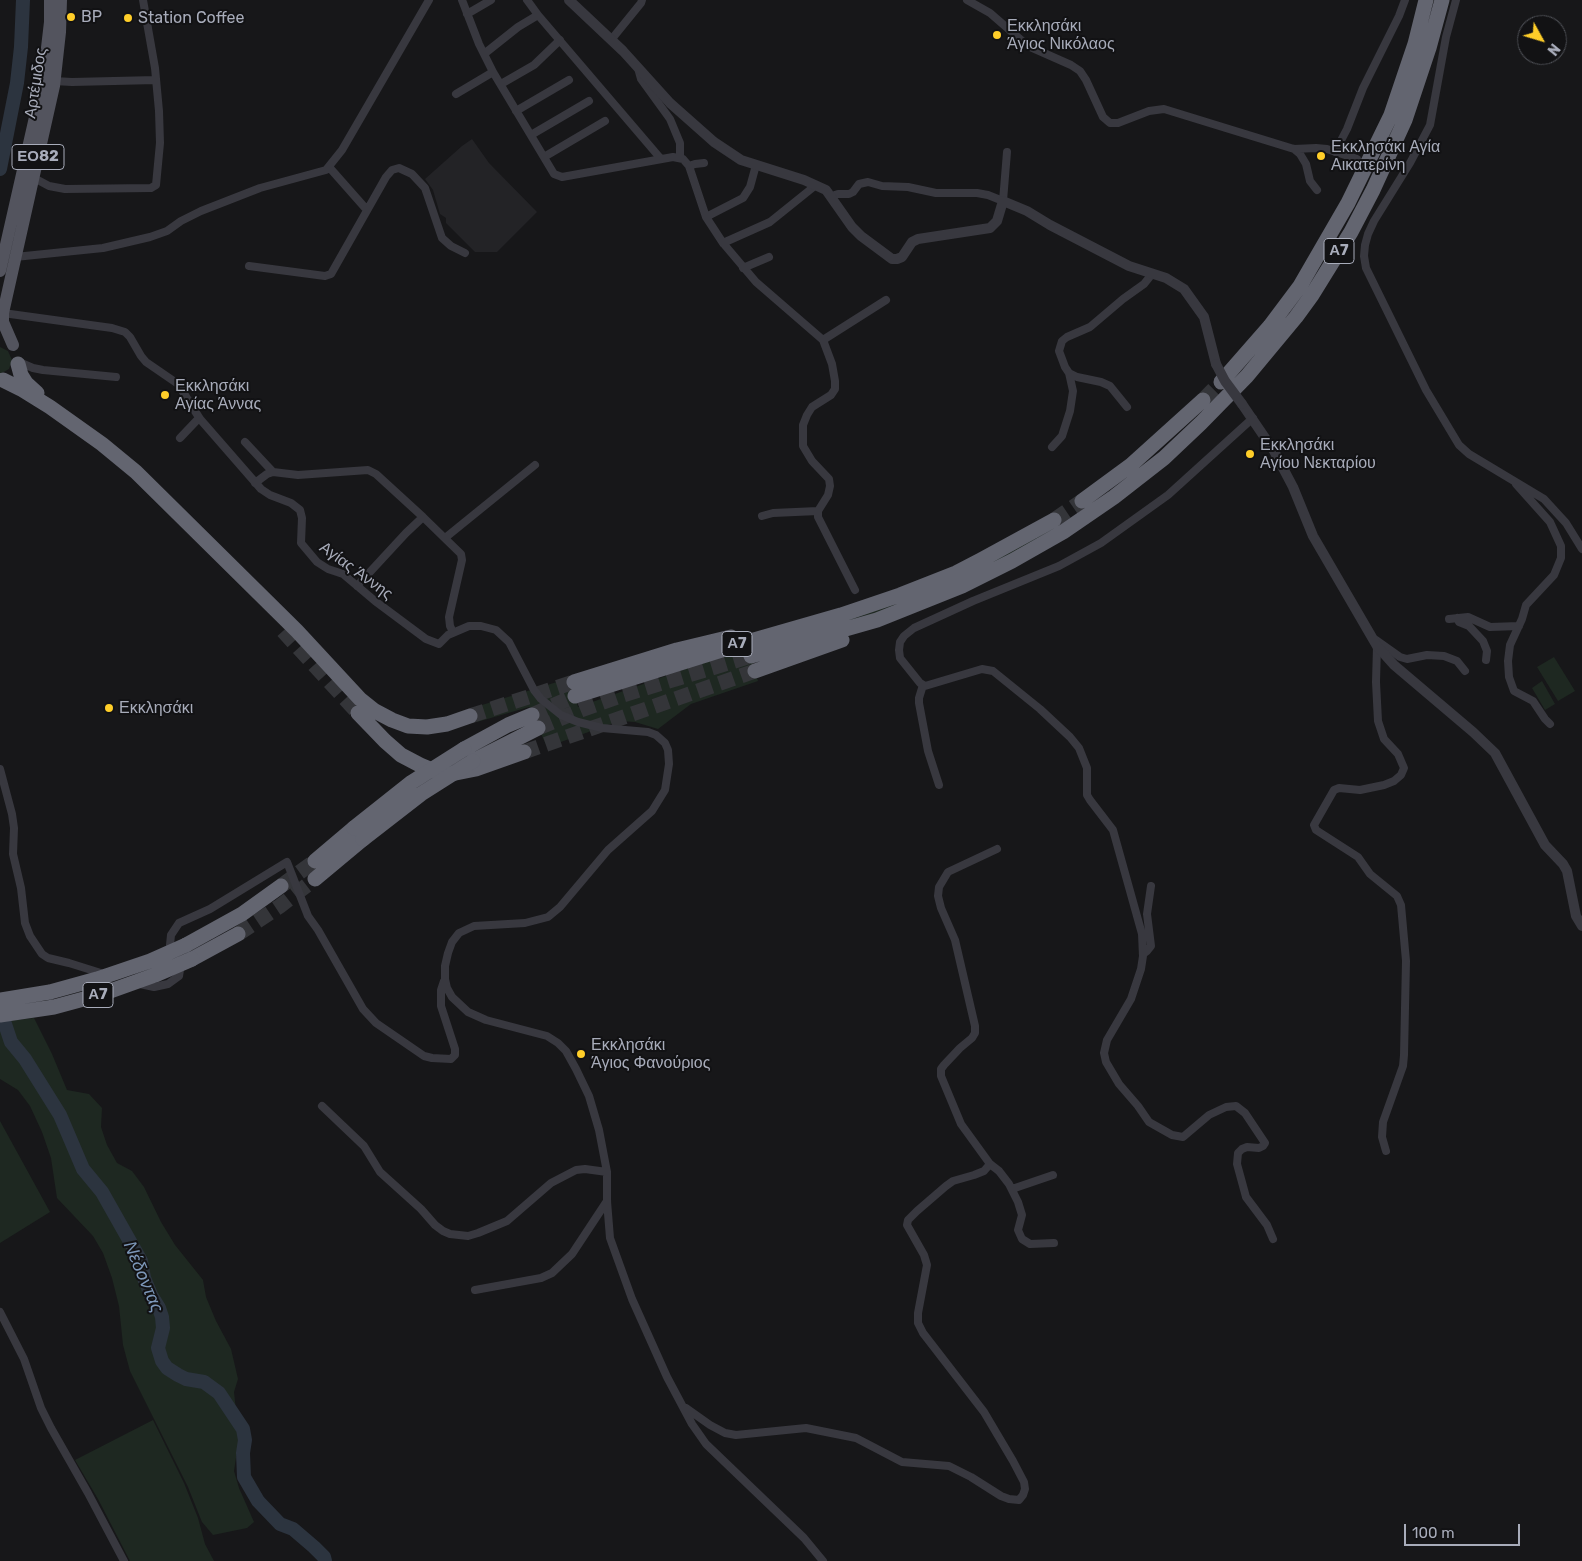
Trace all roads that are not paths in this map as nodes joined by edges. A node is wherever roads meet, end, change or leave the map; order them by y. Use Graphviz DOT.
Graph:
graph roads {
  1 [pos="50,0"];
  2 [pos="61,0"];
  3 [pos="143,0"];
  4 [pos="429,0"];
  5 [pos="462,0"];
  6 [pos="491,0"];
  7 [pos="527,0"];
  8 [pos="569,0"];
  9 [pos="642,0"];
  10 [pos="967,0"];
  11 [pos="1405,0"];
  12 [pos="1426,0"];
  13 [pos="1442,0"];
  14 [pos="1456,0"];
  15 [pos="467,14"];
  16 [pos="538,15"];
  17 [pos="560,40"];
  18 [pos="611,40"];
  19 [pos="484,54"];
  20 [pos="638,68"];
  21 [pos="493,72"];
  22 [pos="156,80"];
  23 [pos="569,80"];
  24 [pos="54,81"];
  25 [pos="500,84"];
  26 [pos="456,94"];
  27 [pos="589,102"];
  28 [pos="516,111"];
  29 [pos="606,121"];
  30 [pos="531,135"];
  31 [pos="1294,149"];
  32 [pos="1007,152"];
  33 [pos="1335,152"];
  34 [pos="544,157"];
  35 [pos="680,158"];
  36 [pos="661,159"];
  37 [pos="1358,160"];
  38 [pos="704,163"];
  39 [pos="756,165"];
  40 [pos="688,166"];
  41 [pos="329,168"];
  42 [pos="34,178"];
  43 [pos="816,185"];
  44 [pos="1317,190"];
  45 [pos="832,196"];
  46 [pos="1003,201"];
  47 [pos="367,210"];
  48 [pos="706,217"];
  49 [pos="723,243"];
  50 [pos="465,253"];
  51 [pos="15,257"];
  52 [pos="769,257"];
  53 [pos="249,266"];
  54 [pos="743,268"];
  55 [pos="0,271"];
  56 [pos="1152,274"];
  57 [pos="886,300"];
  58 [pos="3,313"];
  59 [pos="0,339"];
  60 [pos="823,340"];
  61 [pos="13,345"];
  62 [pos="19,363"];
  63 [pos="1070,373"];
  64 [pos="116,377"];
  65 [pos="1,381"];
  66 [pos="1221,382"];
  67 [pos="1203,400"];
  68 [pos="50,406"];
  69 [pos="1127,407"];
  70 [pos="199,418"];
  71 [pos="1253,418"];
  72 [pos="180,438"];
  73 [pos="245,442"];
  74 [pos="1052,447"];
  75 [pos="535,466"];
  76 [pos="273,472"];
  77 [pos="1514,480"];
  78 [pos="255,483"];
  79 [pos="1082,501"];
  80 [pos="818,511"];
  81 [pos="762,516"];
  82 [pos="424,517"];
  83 [pos="1054,520"];
  84 [pos="445,538"];
  85 [pos="1582,549"];
  86 [pos="220,554"];
  87 [pos="358,586"];
  88 [pos="855,590"];
  89 [pos="935,598"];
  90 [pos="1519,626"];
  91 [pos="1506,627"];
  92 [pos="283,631"];
  93 [pos="453,632"];
  94 [pos="1515,634"];
  95 [pos="1374,642"];
  96 [pos="751,656"];
  97 [pos="1486,660"];
  98 [pos="755,671"];
  99 [pos="1465,671"];
  100 [pos="922,685"];
  101 [pos="575,689"];
  102 [pos="358,713"];
  103 [pos="470,716"];
  104 [pos="535,722"];
  105 [pos="1550,724"];
  106 [pos="524,752"];
  107 [pos="0,769"];
  108 [pos="939,785"];
  109 [pos="359,833"];
  110 [pos="997,849"];
  111 [pos="314,860"];
  112 [pos="315,879"];
  113 [pos="281,886"];
  114 [pos="1151,886"];
  115 [pos="1582,926"];
  116 [pos="238,934"];
  117 [pos="189,952"];
  118 [pos="1143,954"];
  119 [pos="445,979"];
  120 [pos="0,1000"];
  121 [pos="0,1015"];
  122 [pos="322,1106"];
  123 [pos="1386,1151"];
  124 [pos="990,1164"];
  125 [pos="607,1172"];
  126 [pos="1053,1175"];
  127 [pos="1012,1189"];
  128 [pos="607,1201"];
  129 [pos="1274,1239"];
  130 [pos="1054,1243"];
  131 [pos="475,1290"];
  132 [pos="0,1312"];
  133 [pos="684,1407"];
  134 [pos="124,1561"];
  135 [pos="823,1561"];
  1 -- 55 [label="main road, Αρτέμιδος / ΕΟ82"];
  2 -- 24 [label="main road, Αρτέμιδος / ΕΟ82"];
  3 -- 22 [label="street"];
  4 -- 41 [label="street"];
  5 -- 15 [label="street"];
  6 -- 15 [label="street"];
  7 -- 16 [label="street"];
  8 -- 18 [label="street"];
  9 -- 18 [label="street"];
  10 -- 31 [label="street"];
  11 -- 33 [label="street"];
  12 -- 66 [label="highway, Α7"];
  13 -- 89 [label="highway, Α7"];
  14 -- 77 [label="street"];
  15 -- 19 [label="street"];
  16 -- 17 [label="street"];
  16 -- 19 [label="street"];
  17 -- 25 [label="street"];
  17 -- 36 [label="street"];
  18 -- 20 [label="street"];
  19 -- 21 [label="street"];
  20 -- 35 [label="street"];
  20 -- 39 [label="street"];
  21 -- 25 [label="street"];
  21 -- 26 [label="street"];
  22 -- 24 [label="street"];
  22 -- 42 [label="street"];
  23 -- 28 [label="street"];
  24 -- 42 [label="main road, Αρτέμιδος / ΕΟ82"];
  25 -- 28 [label="street"];
  27 -- 30 [label="street"];
  28 -- 30 [label="street"];
  29 -- 34 [label="street"];
  30 -- 34 [label="street"];
  31 -- 33 [label="street"];
  31 -- 44 [label="street"];
  32 -- 46 [label="street"];
  33 -- 37 [label="street"];
  34 -- 36 [label="street"];
  35 -- 36 [label="street"];
  35 -- 40 [label="street"];
  38 -- 40 [label="street"];
  39 -- 43 [label="street"];
  39 -- 48 [label="street"];
  40 -- 48 [label="street"];
  41 -- 47 [label="street"];
  41 -- 51 [label="street"];
  42 -- 51 [label="main road, Αρτέμιδος / ΕΟ82"];
  43 -- 45 [label="street"];
  43 -- 49 [label="street"];
  45 -- 46 [label="street"];
  45 -- 46 [label="street"];
  46 -- 56 [label="street"];
  47 -- 50 [label="street"];
  47 -- 53 [label="street"];
  48 -- 49 [label="street"];
  49 -- 54 [label="street"];
  51 -- 58 [label="main road, Αρτέμιδος / ΕΟ82"];
  52 -- 54 [label="street"];
  54 -- 60 [label="street"];
  56 -- 63 [label="street"];
  56 -- 71 [label="street, bridge"];
  57 -- 60 [label="street"];
  58 -- 61 [label="main road, Αρτέμιδος / ΕΟ82"];
  58 -- 70 [label="street, Αγίας Άννης"];
  59 -- 61 [label="main road"];
  60 -- 80 [label="street"];
  61 -- 62 [label="main road, ΕΟ82"];
  62 -- 64 [label="street"];
  62 -- 65 [label="main road"];
  62 -- 68 [label="highway"];
  63 -- 69 [label="street"];
  63 -- 74 [label="street"];
  65 -- 68 [label="highway"];
  67 -- 79 [label="highway"];
  68 -- 86 [label="highway"];
  70 -- 72 [label="street"];
  70 -- 78 [label="street, Αγίας Άννης"];
  71 -- 95 [label="street"];
  71 -- 100 [label="street"];
  73 -- 76 [label="street"];
  75 -- 84 [label="street"];
  76 -- 78 [label="street"];
  76 -- 82 [label="street"];
  77 -- 85 [label="street"];
  77 -- 90 [label="street"];
  78 -- 87 [label="street, Αγίας Άννης"];
  80 -- 81 [label="street"];
  80 -- 88 [label="street"];
  82 -- 84 [label="street"];
  82 -- 87 [label="street"];
  83 -- 101 [label="highway"];
  84 -- 93 [label="street"];
  86 -- 92 [label="highway"];
  86 -- 103 [label="highway"];
  87 -- 93 [label="street, Αγίας Άννης"];
  89 -- 96 [label="highway, Α7"];
  89 -- 98 [label="highway"];
  90 -- 91 [label="street"];
  90 -- 94 [label="street"];
  91 -- 94 [label="street"];
  91 -- 97 [label="street"];
  93 -- 119 [label="street, Αγίας Άννης"];
  94 -- 105 [label="street"];
  95 -- 99 [label="street"];
  95 -- 115 [label="street"];
  95 -- 123 [label="street"];
  100 -- 108 [label="street"];
  100 -- 118 [label="street"];
  102 -- 106 [label="highway"];
  104 -- 109 [label="highway, bridge"];
  107 -- 119 [label="street"];
  109 -- 111 [label="highway"];
  109 -- 112 [label="highway"];
  110 -- 124 [label="street"];
  113 -- 117 [label="highway, Α7"];
  114 -- 118 [label="street"];
  116 -- 117 [label="highway, Α7"];
  117 -- 120 [label="highway, Α7, bridge"];
  117 -- 121 [label="highway, Α7, bridge"];
  118 -- 129 [label="street"];
  119 -- 125 [label="street"];
  122 -- 125 [label="street"];
  124 -- 127 [label="street"];
  124 -- 133 [label="street"];
  125 -- 128 [label="street"];
  126 -- 127 [label="street"];
  127 -- 130 [label="street"];
  128 -- 131 [label="street"];
  128 -- 133 [label="street"];
  132 -- 134 [label="street"];
  133 -- 135 [label="street"];
}
